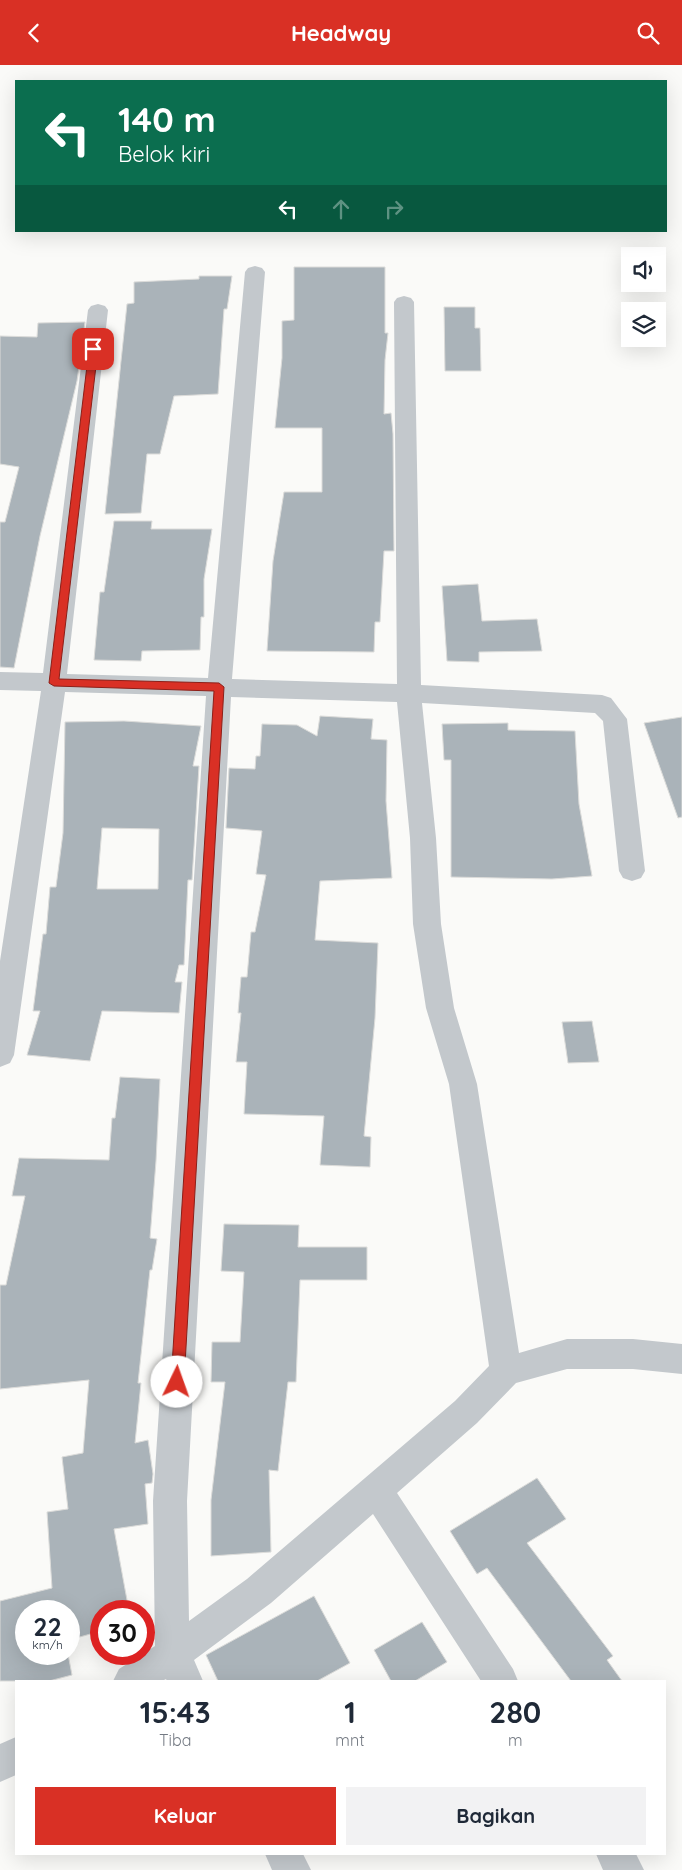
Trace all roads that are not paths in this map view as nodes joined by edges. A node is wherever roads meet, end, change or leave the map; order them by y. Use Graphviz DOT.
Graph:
graph roads {
  1 [pos="255,272"];
  2 [pos="404,302"];
  3 [pos="98,310"];
  4 [pos="0,681"];
  5 [pos="54,683"];
  6 [pos="219,687"];
  7 [pos="408,693"];
  8 [pos="632,871"];
  9 [pos="3,1009"];
  10 [pos="0,1055"];
  11 [pos="682,1359"];
  12 [pos="506,1371"];
  13 [pos="376,1490"];
  14 [pos="179,1668"];
  15 [pos="135,1680"];
  16 [pos="501,1680"];
  17 [pos="15,1756"];
  18 [pos="0,1764"];
  19 [pos="284,1855"];
  20 [pos="615,1855"];
  21 [pos="292,1870"];
  22 [pos="625,1870"];
  1 -- 6 [label="street"];
  2 -- 7 [label="street"];
  3 -- 5 [label="street"];
  4 -- 5 [label="street"];
  5 -- 6 [label="street"];
  5 -- 9 [label="street"];
  6 -- 7 [label="street"];
  6 -- 14 [label="street"];
  7 -- 8 [label="street"];
  7 -- 12 [label="street"];
  9 -- 10 [label="street"];
  11 -- 12 [label="street"];
  12 -- 13 [label="street"];
  13 -- 14 [label="street"];
  13 -- 16 [label="street"];
  14 -- 15 [label="street"];
  17 -- 18 [label="street"];
  19 -- 21 [label="street"];
  20 -- 22 [label="street"];
}
